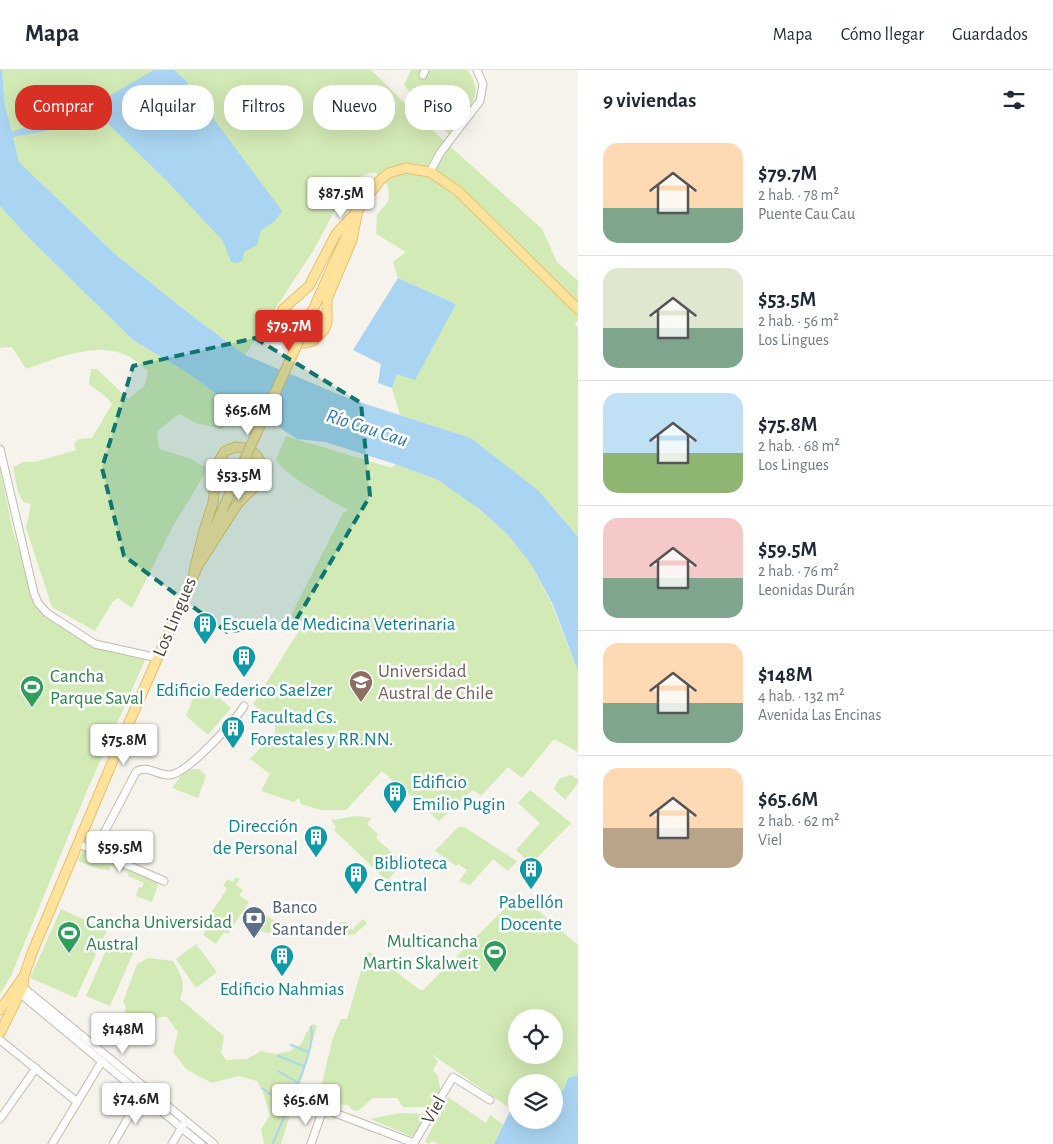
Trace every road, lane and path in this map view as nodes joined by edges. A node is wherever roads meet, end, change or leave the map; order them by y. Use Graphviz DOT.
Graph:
graph roads {
  1 [pos="476,70"];
  2 [pos="430,172"];
  3 [pos="358,210"];
  4 [pos="578,309"];
  5 [pos="0,448"];
  6 [pos="194,571"];
  7 [pos="158,658"];
  8 [pos="244,706"];
  9 [pos="78,844"];
  10 [pos="95,850"];
  11 [pos="164,881"];
  12 [pos="20,989"];
  13 [pos="0,1010"];
  14 [pos="0,1034"];
  15 [pos="0,1040"];
  16 [pos="104,1060"];
  17 [pos="36,1068"];
  18 [pos="142,1094"];
  19 [pos="490,1100"];
  20 [pos="76,1101"];
  21 [pos="0,1119"];
  22 [pos="187,1121"];
  23 [pos="182,1128"];
  24 [pos="52,1144"];
  25 [pos="113,1144"];
  26 [pos="172,1144"];
  27 [pos="201,1144"];
  28 [pos="214,1144"];
  29 [pos="311,1144"];
  1 -- 2 [label="street"];
  2 -- 3 [label="main road"];
  2 -- 4 [label="main road"];
  3 -- 3 [label="main road"];
  3 -- 6 [label="main road, Los Lingues, bridge"];
  5 -- 7 [label="street"];
  6 -- 6 [label="main road"];
  6 -- 7 [label="main road, Los Lingues"];
  7 -- 9 [label="main road, Los Lingues"];
  8 -- 10 [label="street"];
  9 -- 10 [label="street"];
  9 -- 12 [label="main road, Los Lingues"];
  10 -- 11 [label="street"];
  12 -- 13 [label="main road, Los Lingues"];
  12 -- 14 [label="main road, Los Lingues"];
  12 -- 16 [label="street"];
  15 -- 17 [label="street"];
  16 -- 18 [label="street"];
  16 -- 20 [label="street"];
  16 -- 22 [label="street"];
  17 -- 20 [label="street"];
  17 -- 21 [label="street"];
  18 -- 23 [label="street"];
  18 -- 25 [label="street"];
  19 -- 29 [label="street, Viel"];
  20 -- 24 [label="street"];
  22 -- 23 [label="street"];
  22 -- 28 [label="street"];
  23 -- 26 [label="street"];
  23 -- 27 [label="street"];
}
